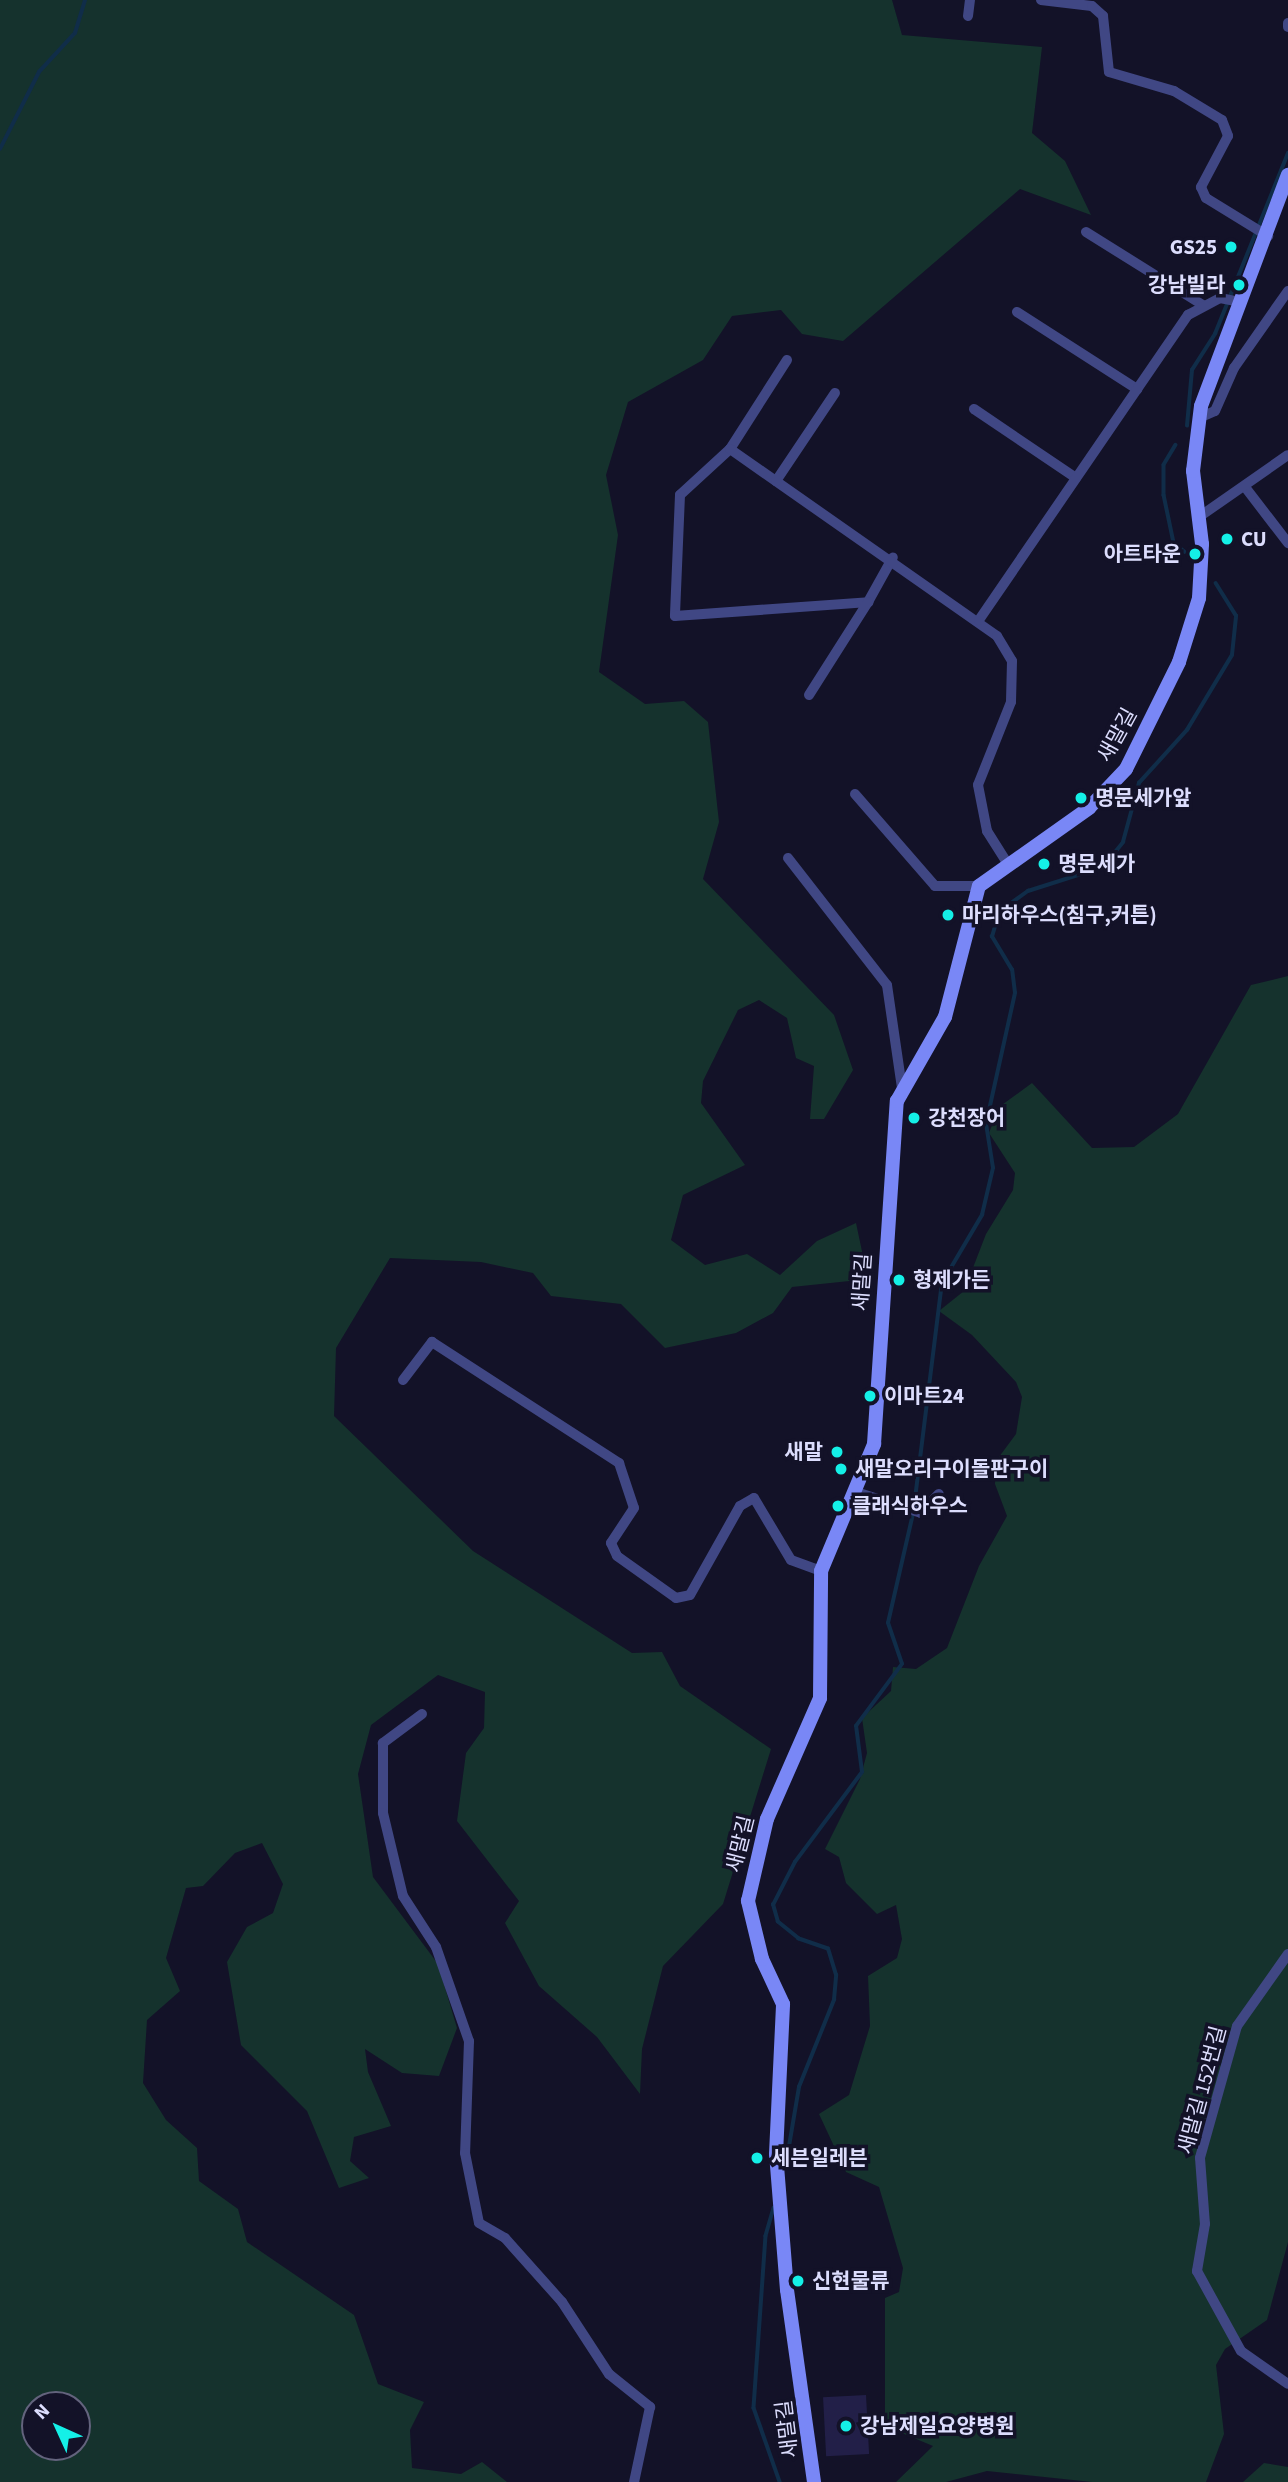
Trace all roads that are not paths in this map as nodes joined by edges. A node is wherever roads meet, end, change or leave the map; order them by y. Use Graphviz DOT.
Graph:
graph roads {
  1 [pos="970,0"];
  2 [pos="1041,0"];
  3 [pos="968,16"];
  4 [pos="1288,175"];
  5 [pos="1086,232"];
  6 [pos="1268,236"];
  7 [pos="1288,291"];
  8 [pos="1235,301"];
  9 [pos="1203,305"];
  10 [pos="1017,312"];
  11 [pos="787,360"];
  12 [pos="1137,390"];
  13 [pos="835,393"];
  14 [pos="974,409"];
  15 [pos="1199,418"];
  16 [pos="730,449"];
  17 [pos="1288,455"];
  18 [pos="1076,478"];
  19 [pos="776,481"];
  20 [pos="1245,487"];
  21 [pos="1199,517"];
  22 [pos="1288,543"];
  23 [pos="894,557"];
  24 [pos="868,602"];
  25 [pos="979,620"];
  26 [pos="809,695"];
  27 [pos="855,794"];
  28 [pos="788,858"];
  29 [pos="1009,866"];
  30 [pos="979,886"];
  31 [pos="902,1088"];
  32 [pos="403,1380"];
  33 [pos="853,1492"];
  34 [pos="939,1494"];
  35 [pos="821,1571"];
  36 [pos="422,1714"];
  37 [pos="1288,1954"];
  38 [pos="1288,2384"];
  39 [pos="634,2482"];
  40 [pos="814,2482"];
  1 -- 3 [label="street"];
  2 -- 6 [label="street"];
  4 -- 6 [label="street, 새말길"];
  5 -- 9 [label="street"];
  6 -- 8 [label="street, 새말길"];
  7 -- 15 [label="street"];
  8 -- 9 [label="street"];
  8 -- 15 [label="street, 새말길"];
  9 -- 12 [label="street"];
  10 -- 12 [label="street"];
  11 -- 16 [label="street"];
  12 -- 18 [label="street"];
  13 -- 19 [label="street"];
  14 -- 18 [label="street"];
  15 -- 21 [label="street, 새말길"];
  16 -- 19 [label="street"];
  16 -- 24 [label="street"];
  17 -- 20 [label="street"];
  18 -- 25 [label="street"];
  19 -- 23 [label="street"];
  20 -- 21 [label="street"];
  20 -- 22 [label="street"];
  21 -- 29 [label="street, 새말길"];
  23 -- 24 [label="street"];
  23 -- 25 [label="street"];
  24 -- 26 [label="street"];
  25 -- 29 [label="street"];
  27 -- 30 [label="street"];
  28 -- 31 [label="street"];
  29 -- 30 [label="street, 새말길"];
  30 -- 31 [label="street, 새말길"];
  31 -- 33 [label="street, 새말길"];
  32 -- 35 [label="street"];
  33 -- 34 [label="street"];
  33 -- 35 [label="street, 새말길"];
  35 -- 40 [label="street, 새말길"];
  36 -- 39 [label="street"];
  37 -- 38 [label="street, 새말길 152번길"];
}
